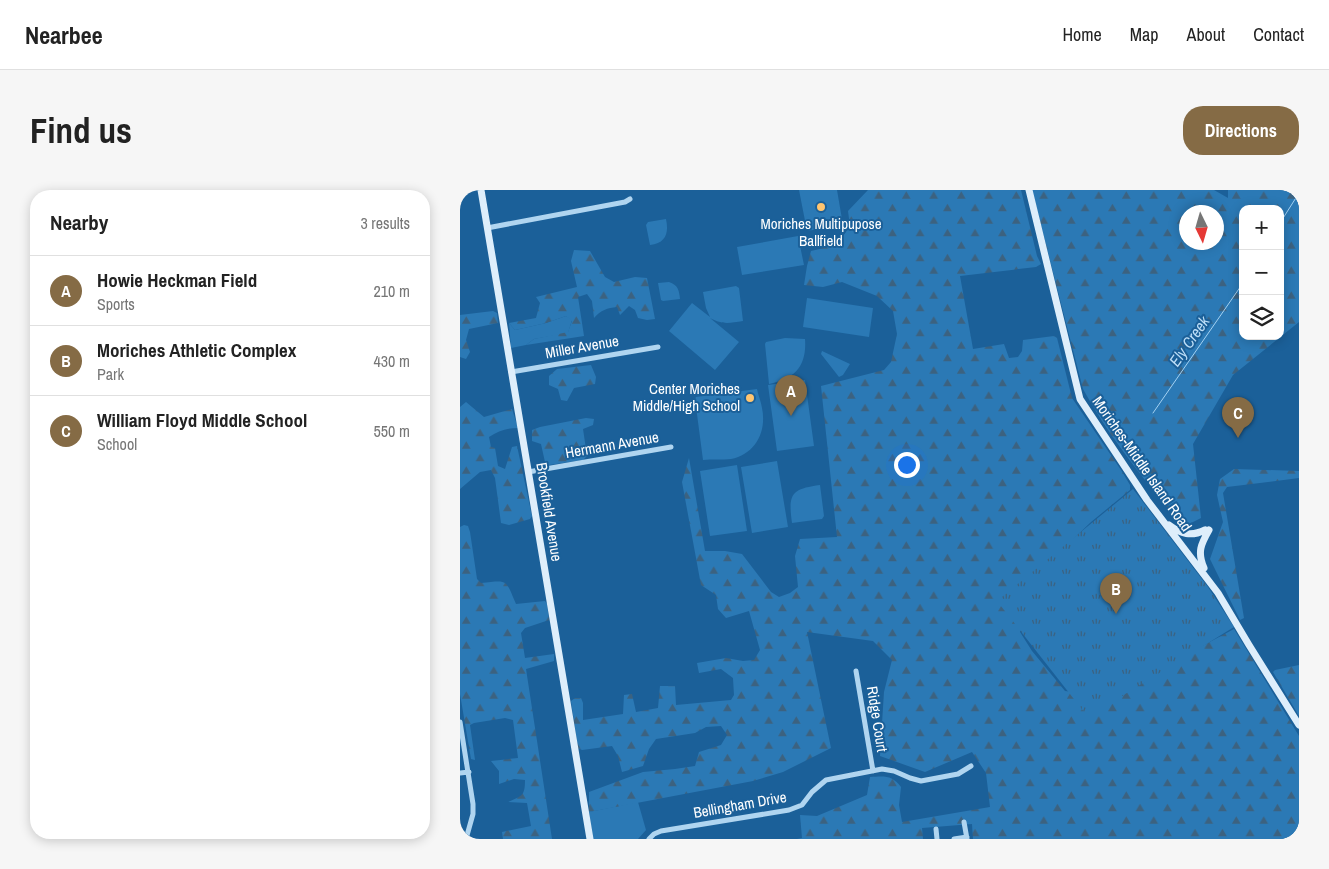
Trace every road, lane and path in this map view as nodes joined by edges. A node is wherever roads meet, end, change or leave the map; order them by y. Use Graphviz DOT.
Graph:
graph roads {
  1 [pos="481,190"];
  2 [pos="1029,190"];
  3 [pos="630,199"];
  4 [pos="487,228"];
  5 [pos="658,347"];
  6 [pos="511,372"];
  7 [pos="671,448"];
  8 [pos="528,472"];
  9 [pos="1162,520"];
  10 [pos="1210,580"];
  11 [pos="856,671"];
  12 [pos="460,722"];
  13 [pos="1299,725"];
  14 [pos="971,766"];
  15 [pos="872,771"];
  16 [pos="468,772"];
  17 [pos="460,773"];
  18 [pos="964,822"];
  19 [pos="936,829"];
  20 [pos="967,838"];
  21 [pos="466,839"];
  22 [pos="590,839"];
  23 [pos="649,839"];
  24 [pos="937,839"];
  25 [pos="954,839"];
  1 -- 4 [label="main road, Brookfield Avenue"];
  2 -- 9 [label="main road, Moriches-Middle Island Road"];
  3 -- 4 [label="street"];
  4 -- 6 [label="main road, Brookfield Avenue"];
  5 -- 6 [label="street, Miller Avenue"];
  6 -- 8 [label="main road, Brookfield Avenue"];
  7 -- 8 [label="street, Hermann Avenue"];
  8 -- 22 [label="main road, Brookfield Avenue"];
  9 -- 10 [label="main road, Moriches-Middle Island Road"];
  9 -- 10 [label="main road"];
  10 -- 13 [label="main road, Moriches-Middle Island Road"];
  11 -- 15 [label="street, Ridge Court"];
  12 -- 16 [label="street"];
  14 -- 15 [label="street, Bellingham Drive"];
  15 -- 23 [label="street, Bellingham Drive"];
  16 -- 17 [label="street"];
  16 -- 21 [label="street"];
  18 -- 20 [label="street"];
  19 -- 24 [label="street"];
  20 -- 25 [label="street"];
}
